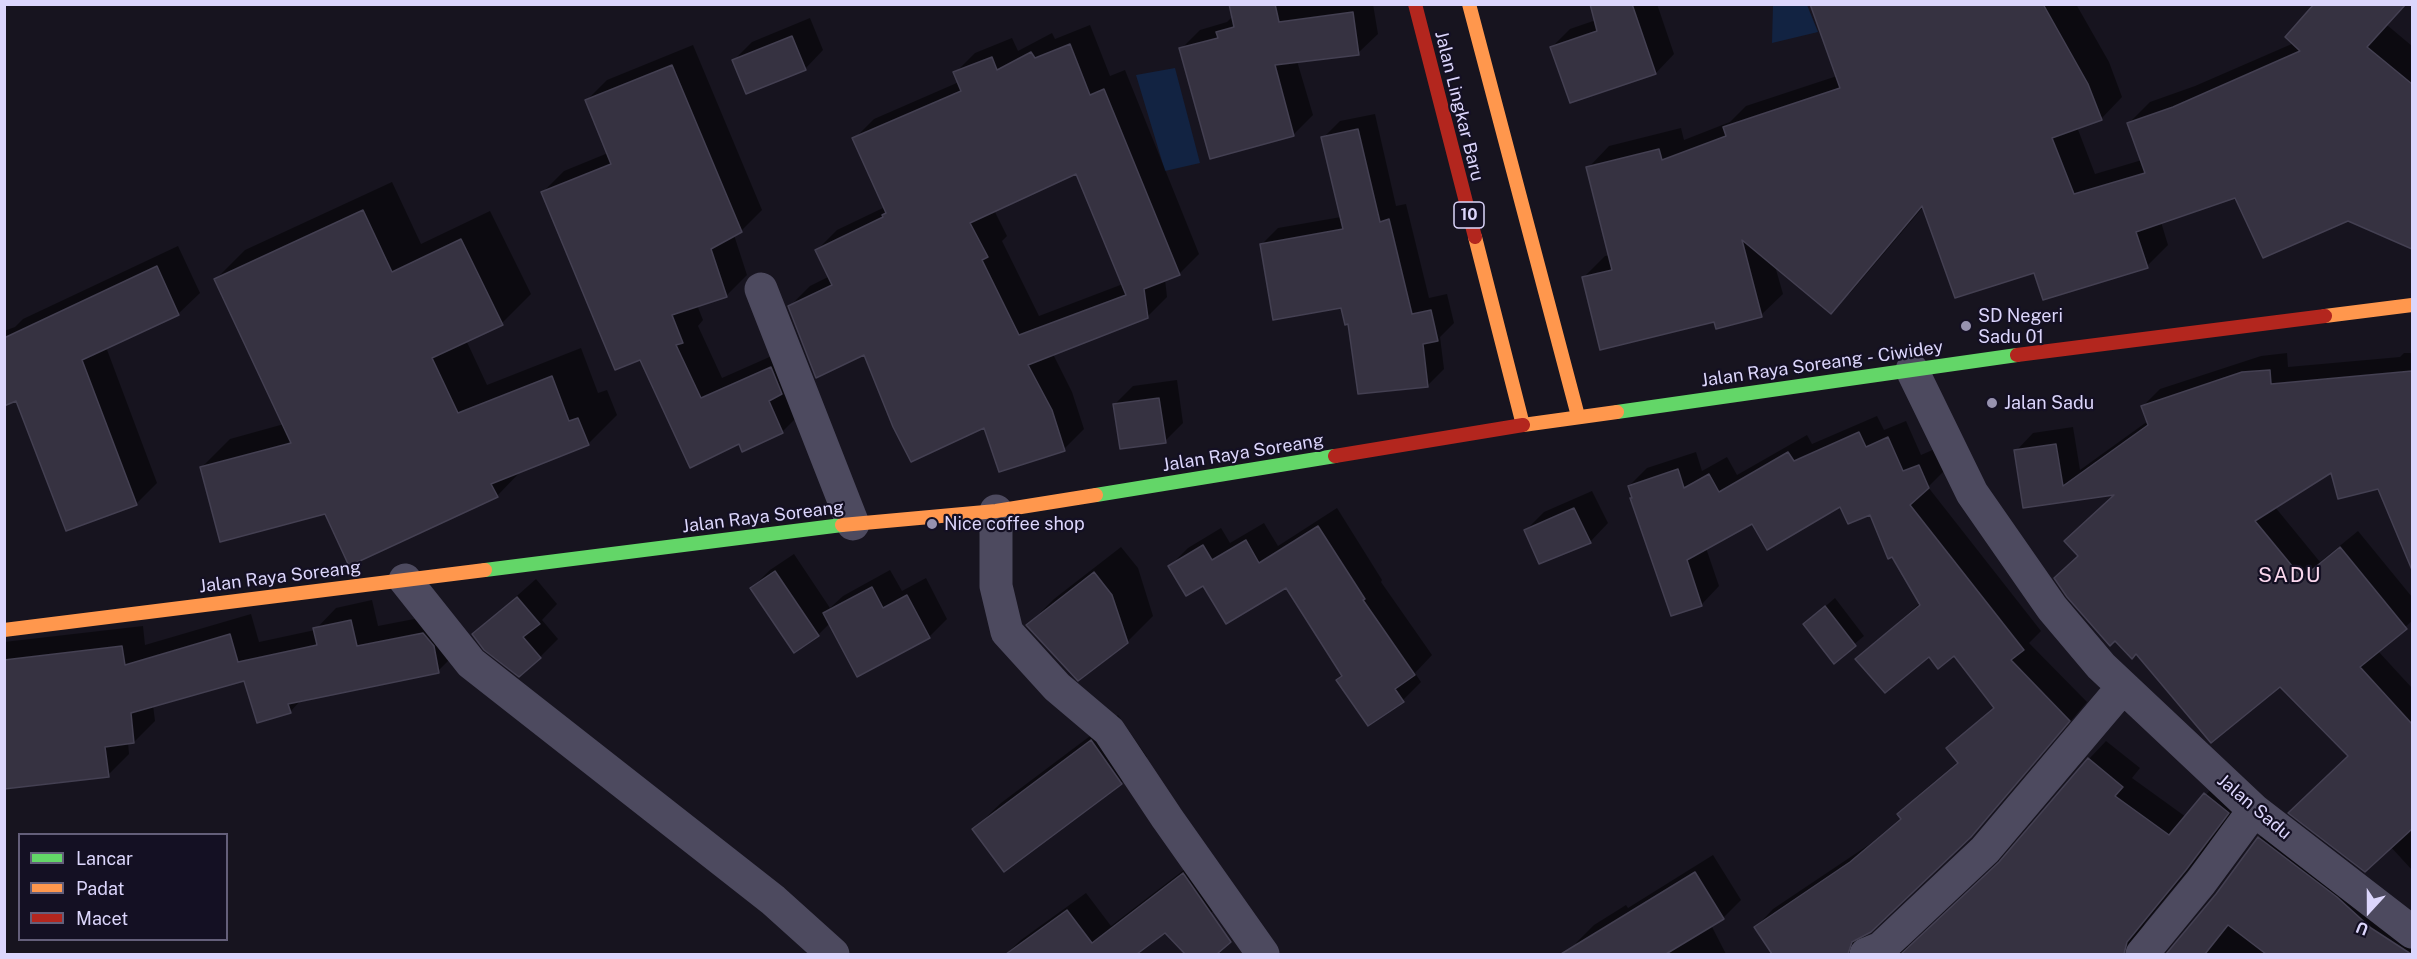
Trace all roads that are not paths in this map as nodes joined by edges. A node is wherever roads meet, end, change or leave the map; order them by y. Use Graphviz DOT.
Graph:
graph roads {
  1 [pos="1415,4"];
  2 [pos="1469,4"];
  3 [pos="761,289"];
  4 [pos="2412,305"];
  5 [pos="1912,370"];
  6 [pos="1578,416"];
  7 [pos="1523,425"];
  8 [pos="996,511"];
  9 [pos="853,524"];
  10 [pos="405,580"];
  11 [pos="4,630"];
  12 [pos="2123,687"];
  13 [pos="2254,810"];
  14 [pos="2412,932"];
  15 [pos="833,954"];
  16 [pos="1263,954"];
  17 [pos="1866,954"];
  18 [pos="2142,954"];
  1 -- 7 [label="main road, Jalan Lingkar Baru / 10"];
  2 -- 6 [label="main road, Jalan Lingkar Baru"];
  3 -- 9 [label="street"];
  4 -- 5 [label="main road, Jalan Raya Soreang - Ciwidey"];
  5 -- 6 [label="main road, Jalan Raya Soreang - Ciwidey"];
  5 -- 12 [label="street, Jalan Sadu"];
  6 -- 7 [label="main road, Jalan Raya Soreang - Ciwidey"];
  7 -- 8 [label="main road, Jalan Raya Soreang"];
  8 -- 9 [label="main road, Jalan Raya Soreang"];
  8 -- 16 [label="street"];
  9 -- 10 [label="main road, Jalan Raya Soreang"];
  10 -- 11 [label="main road, Jalan Raya Soreang"];
  10 -- 15 [label="street"];
  12 -- 13 [label="street, Jalan Sadu"];
  12 -- 17 [label="street"];
  13 -- 14 [label="street, Jalan Sadu"];
  13 -- 18 [label="street"];
}
